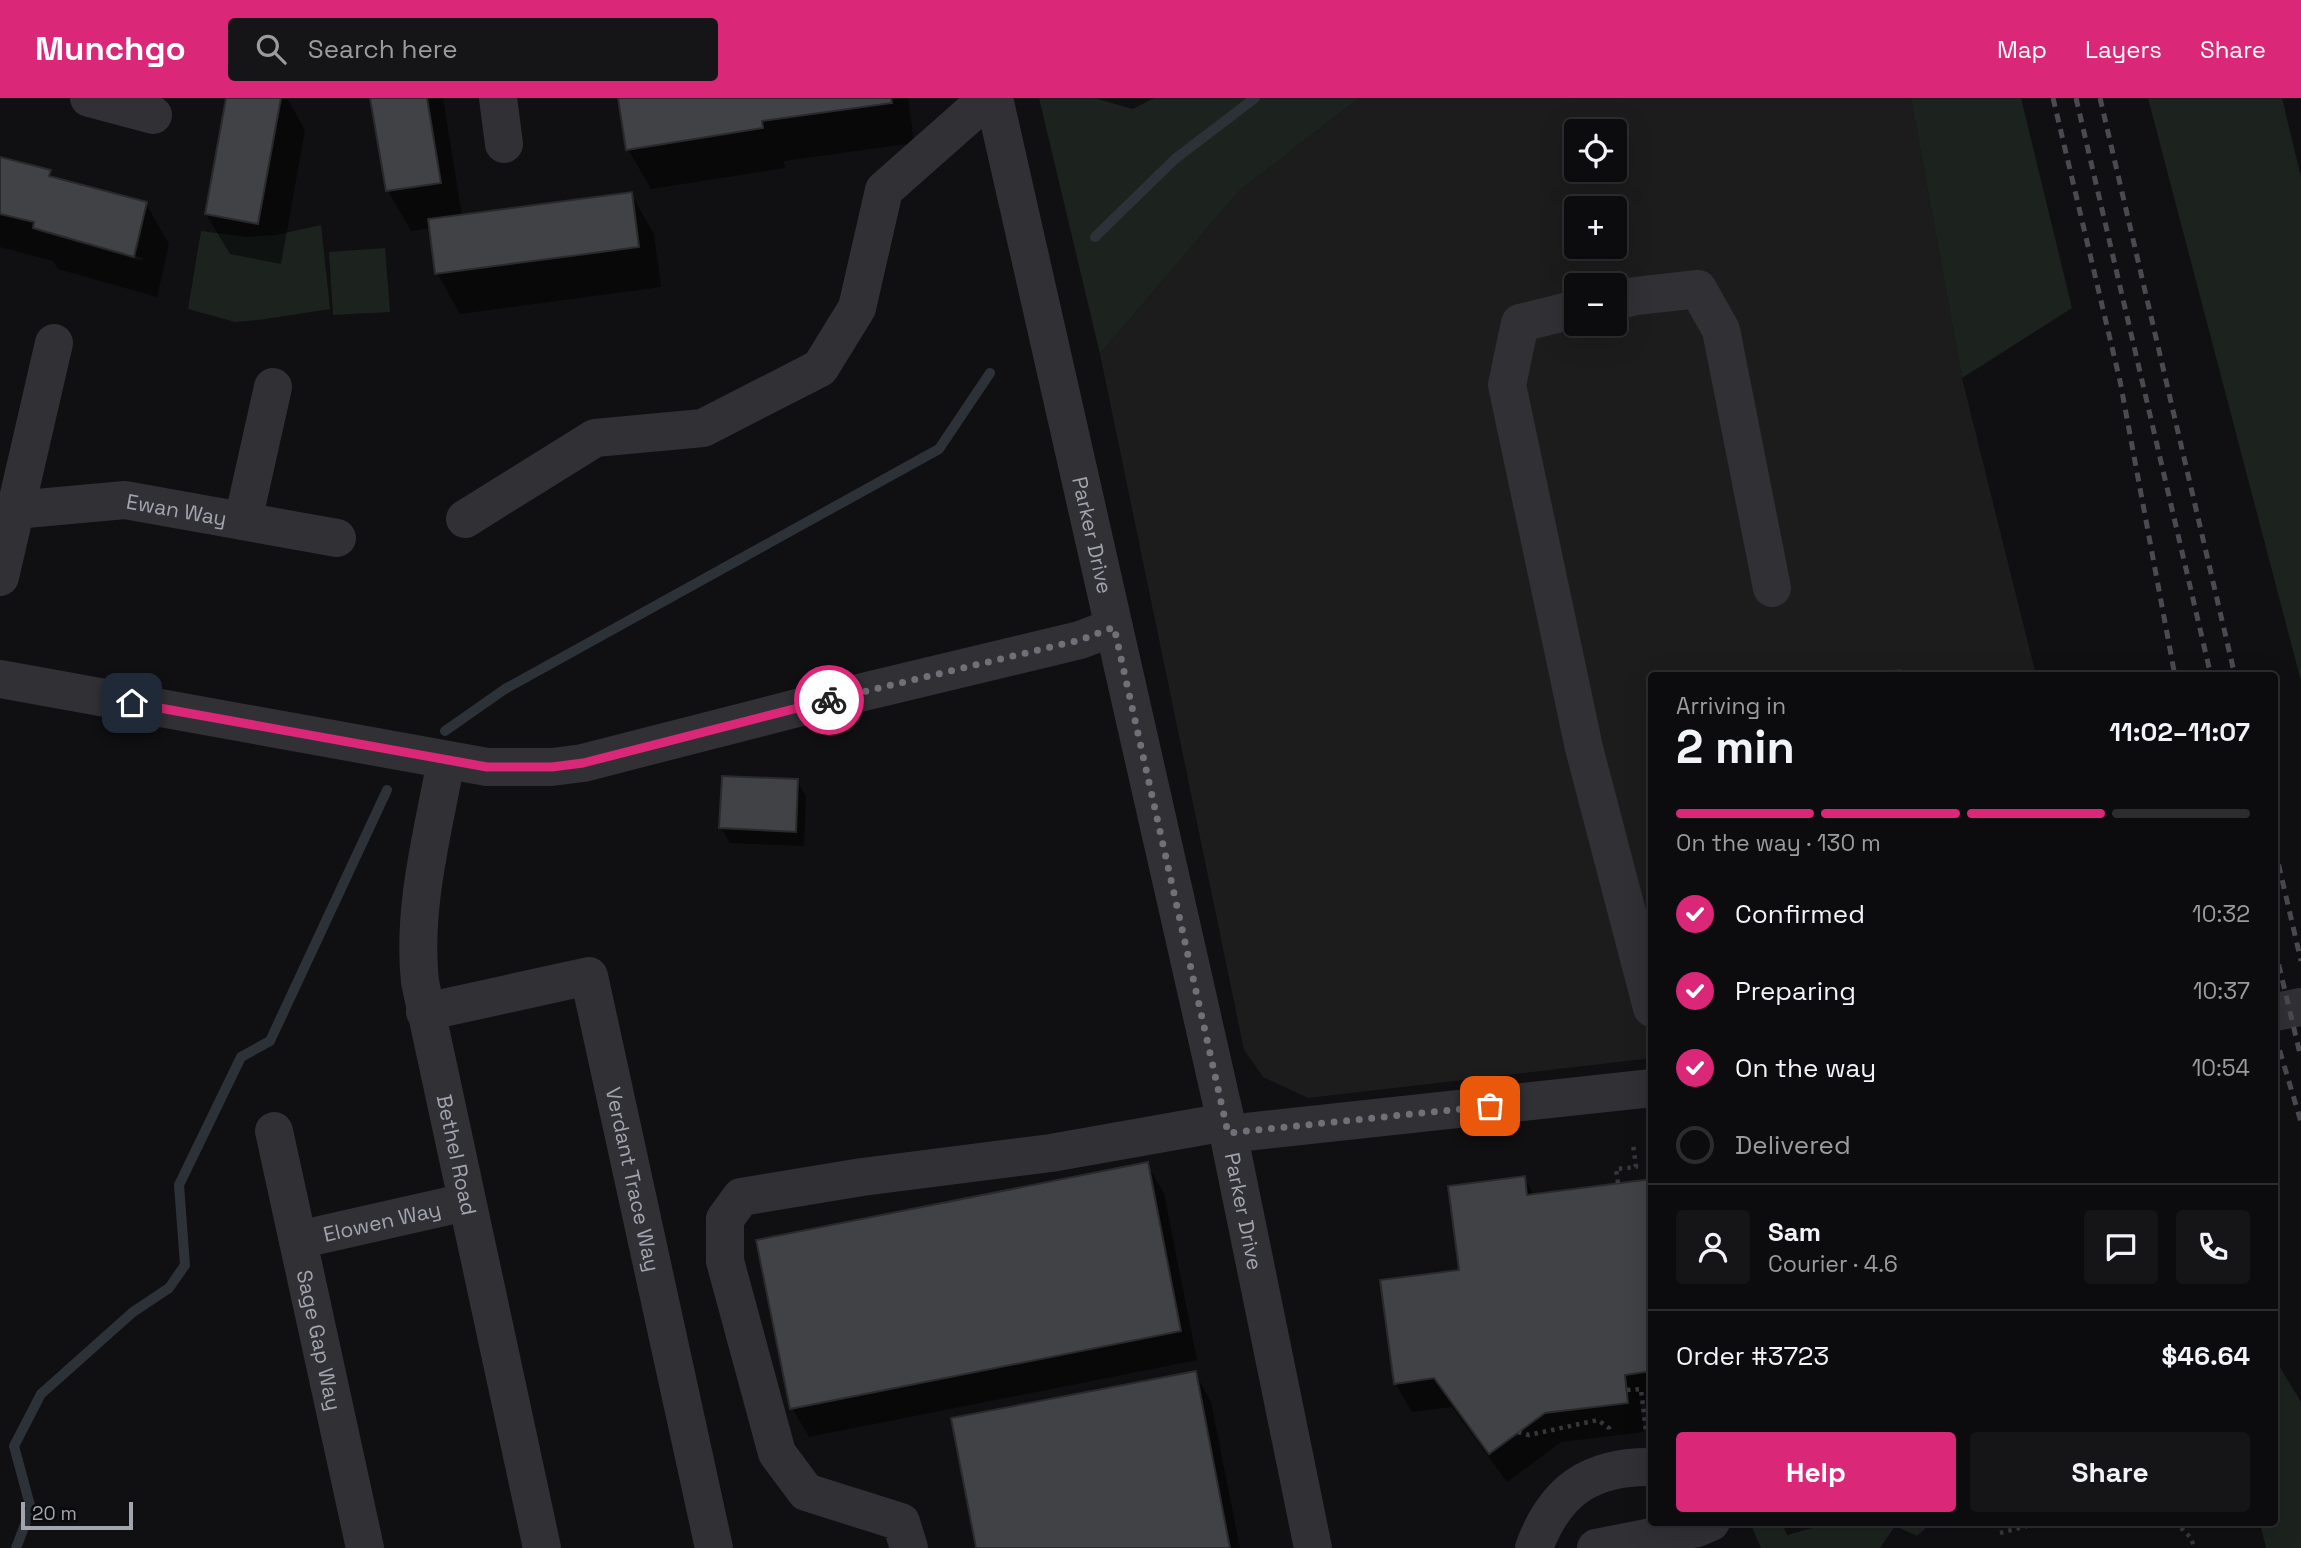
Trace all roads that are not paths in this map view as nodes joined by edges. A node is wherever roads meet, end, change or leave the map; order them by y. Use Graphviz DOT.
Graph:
graph roads {
  1 [pos="89,98"];
  2 [pos="498,98"];
  3 [pos="988,98"];
  4 [pos="994,98"];
  5 [pos="153,116"];
  6 [pos="504,144"];
  7 [pos="1627,298"];
  8 [pos="1564,312"];
  9 [pos="54,344"];
  10 [pos="273,387"];
  11 [pos="15,510"];
  12 [pos="465,519"];
  13 [pos="243,521"];
  14 [pos="337,538"];
  15 [pos="0,577"];
  16 [pos="1772,588"];
  17 [pos="1114,627"];
  18 [pos="0,679"];
  19 [pos="446,760"];
  20 [pos="1648,993"];
  21 [pos="2301,1007"];
  22 [pos="2278,1011"];
  23 [pos="425,1012"];
  24 [pos="1648,1088"];
  25 [pos="1227,1128"];
  26 [pos="274,1131"];
  27 [pos="466,1202"];
  28 [pos="298,1240"];
  29 [pos="1648,1454"];
  30 [pos="1702,1526"];
  31 [pos="365,1548"];
  32 [pos="542,1548"];
  33 [pos="714,1548"];
  34 [pos="909,1548"];
  35 [pos="1313,1548"];
  36 [pos="1534,1548"];
  37 [pos="1595,1548"];
  1 -- 5 [label="street"];
  2 -- 6 [label="street"];
  3 -- 12 [label="street"];
  4 -- 17 [label="street, Parker Drive"];
  7 -- 16 [label="street"];
  8 -- 20 [label="street"];
  9 -- 11 [label="street"];
  10 -- 13 [label="street"];
  11 -- 13 [label="street, Ewan Way"];
  11 -- 15 [label="street"];
  13 -- 14 [label="street, Ewan Way"];
  17 -- 19 [label="street"];
  17 -- 25 [label="street, Parker Drive"];
  18 -- 19 [label="street"];
  19 -- 23 [label="street, Bethel Road"];
  21 -- 22 [label="street"];
  23 -- 27 [label="street, Bethel Road"];
  23 -- 33 [label="street, Verdant Trace Way"];
  24 -- 25 [label="street"];
  25 -- 34 [label="street"];
  25 -- 35 [label="street, Parker Drive"];
  26 -- 28 [label="street, Sage Gap Way"];
  27 -- 28 [label="street, Elowen Way"];
  27 -- 32 [label="street, Bethel Road"];
  28 -- 31 [label="street, Sage Gap Way"];
  29 -- 36 [label="street"];
  30 -- 37 [label="street"];
}
